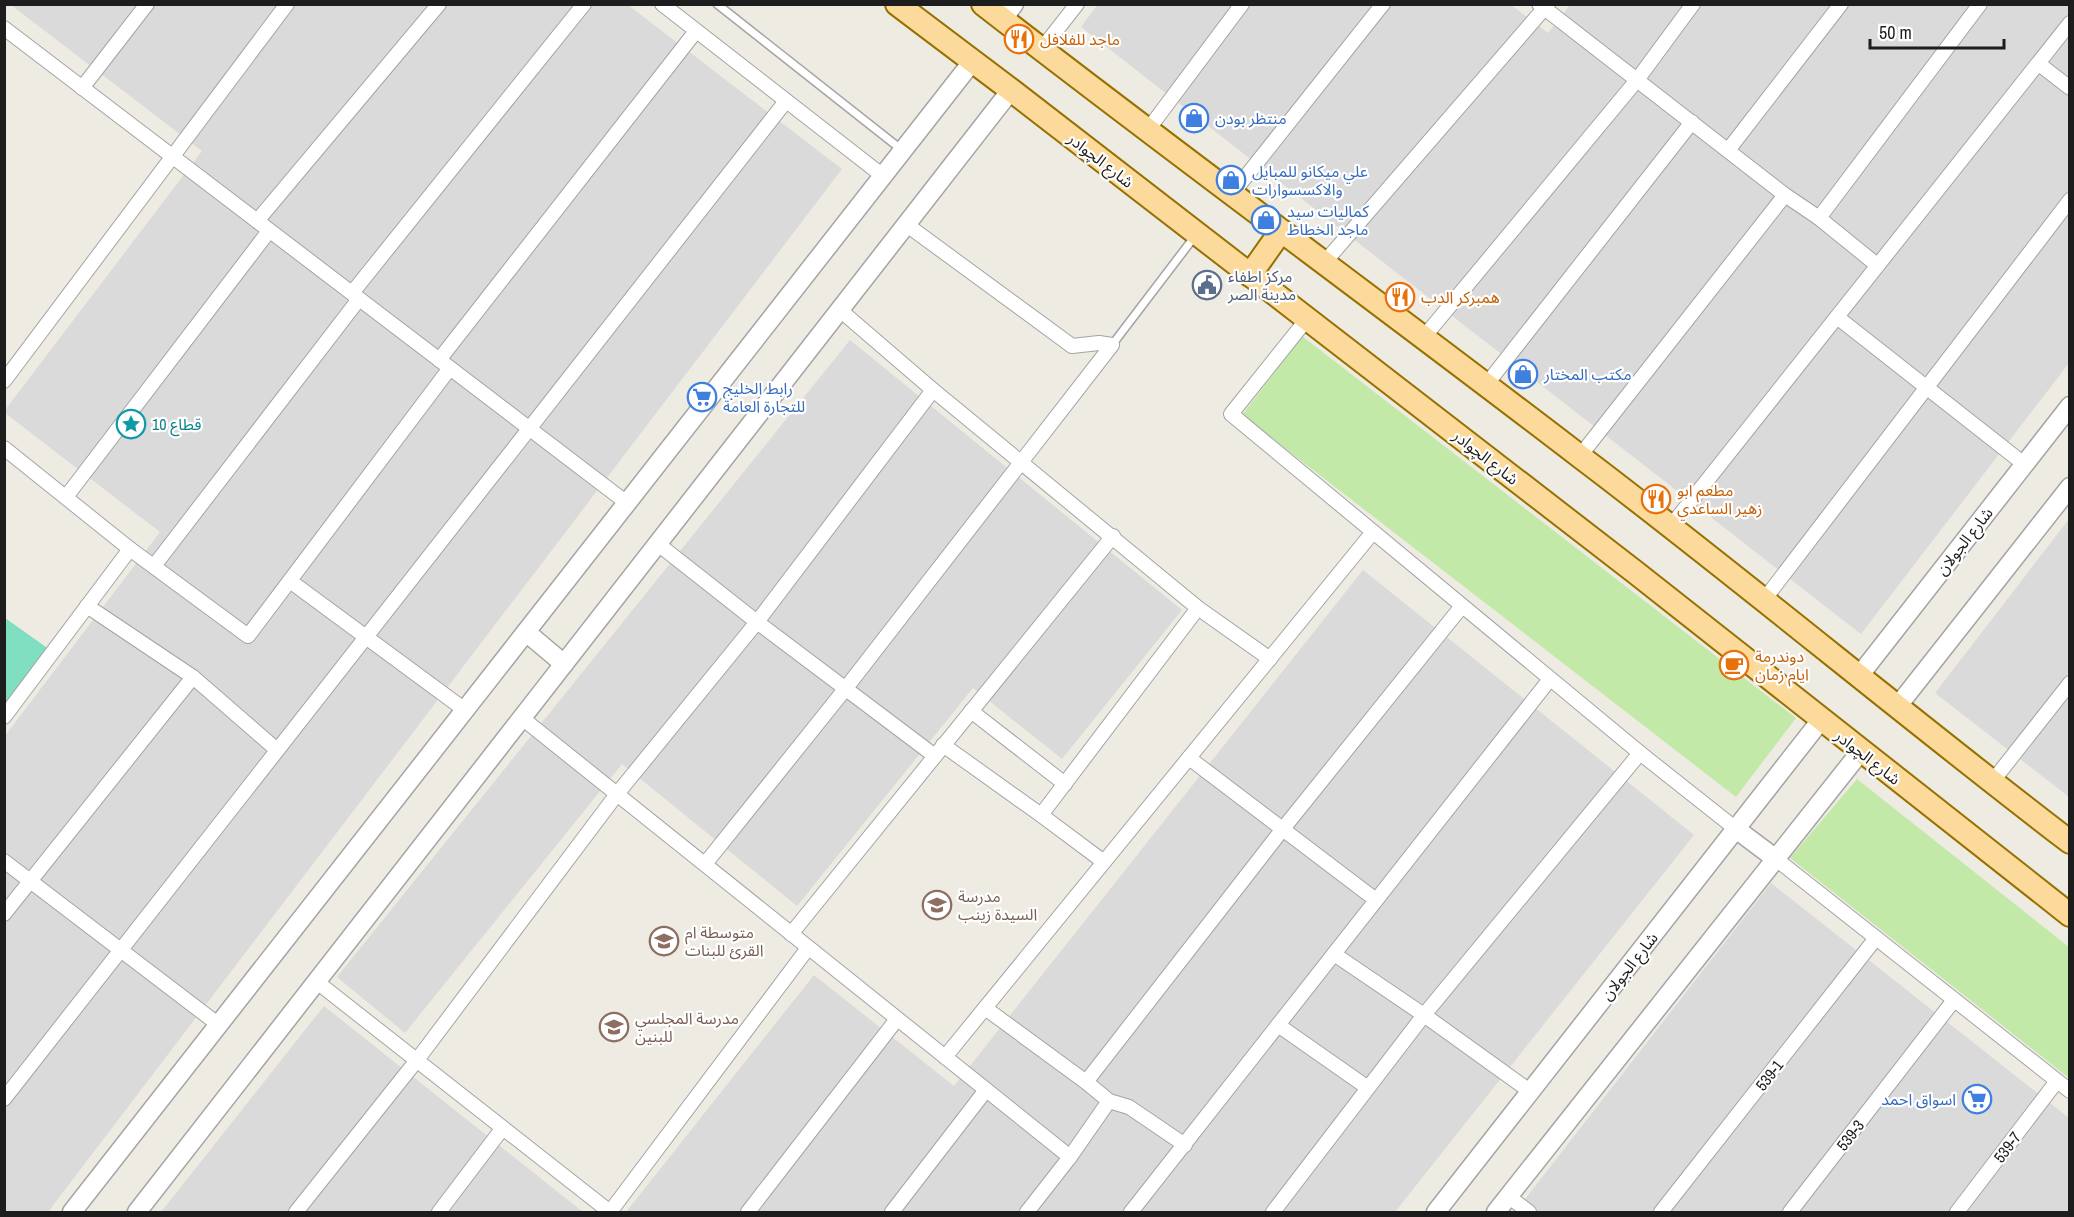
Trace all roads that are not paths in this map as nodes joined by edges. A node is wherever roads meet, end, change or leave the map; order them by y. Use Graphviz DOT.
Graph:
graph roads {
  1 [pos="147,4"];
  2 [pos="287,4"];
  3 [pos="439,4"];
  4 [pos="584,4"];
  5 [pos="662,4"];
  6 [pos="717,4"];
  7 [pos="897,4"];
  8 [pos="983,4"];
  9 [pos="1077,4"];
  10 [pos="1242,4"];
  11 [pos="1383,4"];
  12 [pos="1693,4"];
  13 [pos="1841,4"];
  14 [pos="1980,4"];
  15 [pos="1544,6"];
  16 [pos="1008,12"];
  17 [pos="2070,23"];
  18 [pos="4,28"];
  19 [pos="696,31"];
  20 [pos="1041,50"];
  21 [pos="972,62"];
  22 [pos="2039,64"];
  23 [pos="1637,80"];
  24 [pos="82,88"];
  25 [pos="2070,88"];
  26 [pos="1011,90"];
  27 [pos="786,100"];
  28 [pos="1692,122"];
  29 [pos="1147,130"];
  30 [pos="1729,149"];
  31 [pos="903,150"];
  32 [pos="172,156"];
  33 [pos="883,176"];
  34 [pos="1232,194"];
  35 [pos="1785,195"];
  36 [pos="2070,200"];
  37 [pos="1819,218"];
  38 [pos="257,221"];
  39 [pos="907,225"];
  40 [pos="269,231"];
  41 [pos="1281,231"];
  42 [pos="1197,234"];
  43 [pos="1324,263"];
  44 [pos="1877,265"];
  45 [pos="1250,275"];
  46 [pos="356,296"];
  47 [pos="840,310"];
  48 [pos="1836,317"];
  49 [pos="1306,318"];
  50 [pos="1424,337"];
  51 [pos="1112,345"];
  52 [pos="444,364"];
  53 [pos="4,381"];
  54 [pos="1486,385"];
  55 [pos="1925,387"];
  56 [pos="933,390"];
  57 [pos="2070,406"];
  58 [pos="529,429"];
  59 [pos="4,448"];
  60 [pos="1580,456"];
  61 [pos="1023,462"];
  62 [pos="2024,464"];
  63 [pos="2070,487"];
  64 [pos="66,497"];
  65 [pos="627,503"];
  66 [pos="1671,526"];
  67 [pos="1373,532"];
  68 [pos="1113,536"];
  69 [pos="658,544"];
  70 [pos="130,549"];
  71 [pos="154,566"];
  72 [pos="290,581"];
  73 [pos="1764,600"];
  74 [pos="87,606"];
  75 [pos="1462,606"];
  76 [pos="1198,608"];
  77 [pos="757,622"];
  78 [pos="525,632"];
  79 [pos="366,637"];
  80 [pos="1270,659"];
  81 [pos="564,664"];
  82 [pos="1859,676"];
  83 [pos="193,677"];
  84 [pos="1550,679"];
  85 [pos="2070,683"];
  86 [pos="846,688"];
  87 [pos="1898,707"];
  88 [pos="465,710"];
  89 [pos="971,711"];
  90 [pos="4,717"];
  91 [pos="522,718"];
  92 [pos="1821,720"];
  93 [pos="277,750"];
  94 [pos="939,750"];
  95 [pos="1861,751"];
  96 [pos="1640,753"];
  97 [pos="1189,758"];
  98 [pos="1992,782"];
  99 [pos="1065,784"];
  100 [pos="617,794"];
  101 [pos="1041,815"];
  102 [pos="1736,829"];
  103 [pos="1282,830"];
  104 [pos="2070,842"];
  105 [pos="1776,859"];
  106 [pos="4,861"];
  107 [pos="1104,862"];
  108 [pos="705,864"];
  109 [pos="30,880"];
  110 [pos="1376,900"];
  111 [pos="4,914"];
  112 [pos="2070,915"];
  113 [pos="791,934"];
  114 [pos="1876,939"];
  115 [pos="808,948"];
  116 [pos="121,950"];
  117 [pos="1334,954"];
  118 [pos="317,982"];
  119 [pos="1954,1000"];
  120 [pos="985,1008"];
  121 [pos="1424,1015"];
  122 [pos="897,1019"];
  123 [pos="219,1025"];
  124 [pos="1278,1025"];
  125 [pos="945,1057"];
  126 [pos="417,1060"];
  127 [pos="2057,1081"];
  128 [pos="1086,1082"];
  129 [pos="1368,1088"];
  130 [pos="986,1090"];
  131 [pos="2070,1091"];
  132 [pos="1530,1092"];
  133 [pos="4,1099"];
  134 [pos="1109,1101"];
  135 [pos="502,1129"];
  136 [pos="1185,1145"];
  137 [pos="1070,1157"];
  138 [pos="1508,1196"];
  139 [pos="603,1211"];
  140 [pos="72,1212"];
  141 [pos="137,1212"];
  142 [pos="296,1212"];
  143 [pos="440,1212"];
  144 [pos="748,1212"];
  145 [pos="892,1212"];
  146 [pos="1027,1212"];
  147 [pos="1131,1212"];
  148 [pos="1273,1212"];
  149 [pos="1436,1212"];
  150 [pos="1496,1212"];
  151 [pos="1529,1212"];
  152 [pos="1661,1212"];
  153 [pos="1790,1212"];
  154 [pos="1957,1212"];
  1 -- 24 [label="street"];
  2 -- 32 [label="street"];
  3 -- 38 [label="street"];
  4 -- 46 [label="street"];
  5 -- 19 [label="street"];
  6 -- 31 [label="lane"];
  7 -- 21 [label="main road, شارع الچوادر"];
  8 -- 16 [label="main road"];
  9 -- 20 [label="street"];
  10 -- 29 [label="street"];
  11 -- 34 [label="street"];
  12 -- 23 [label="street"];
  13 -- 30 [label="street"];
  14 -- 37 [label="street"];
  15 -- 23 [label="street"];
  15 -- 43 [label="street"];
  16 -- 20 [label="main road"];
  17 -- 22 [label="street"];
  18 -- 24 [label="street"];
  19 -- 27 [label="street"];
  19 -- 52 [label="street"];
  20 -- 29 [label="main road"];
  21 -- 26 [label="main road, شارع الچوادر"];
  21 -- 31 [label="street"];
  22 -- 25 [label="street"];
  22 -- 44 [label="street"];
  23 -- 28 [label="street"];
  23 -- 50 [label="street"];
  24 -- 32 [label="street"];
  26 -- 39 [label="street"];
  26 -- 42 [label="main road, شارع الچوادر"];
  27 -- 33 [label="street"];
  27 -- 58 [label="street"];
  28 -- 30 [label="street"];
  28 -- 54 [label="street"];
  29 -- 34 [label="main road"];
  30 -- 35 [label="street"];
  31 -- 33 [label="street"];
  32 -- 38 [label="street"];
  32 -- 53 [label="street"];
  33 -- 65 [label="street"];
  34 -- 41 [label="main road"];
  35 -- 37 [label="street"];
  35 -- 60 [label="street"];
  36 -- 55 [label="street"];
  37 -- 44 [label="street"];
  38 -- 40 [label="street"];
  39 -- 47 [label="street"];
  39 -- 51 [label="street"];
  40 -- 46 [label="street"];
  40 -- 64 [label="street"];
  41 -- 43 [label="main road"];
  41 -- 45 [label="main road"];
  42 -- 45 [label="main road, شارع الچوادر"];
  42 -- 51 [label="lane"];
  43 -- 50 [label="main road"];
  44 -- 48 [label="street"];
  45 -- 49 [label="main road, شارع الچوادر"];
  46 -- 52 [label="street"];
  46 -- 71 [label="street"];
  47 -- 56 [label="street"];
  47 -- 69 [label="street"];
  48 -- 55 [label="street"];
  48 -- 66 [label="street"];
  49 -- 67 [label="street"];
  49 -- 92 [label="main road, شارع الچوادر"];
  50 -- 54 [label="main road"];
  51 -- 61 [label="street"];
  52 -- 58 [label="street"];
  52 -- 72 [label="street"];
  54 -- 60 [label="main road"];
  55 -- 62 [label="street"];
  55 -- 73 [label="street"];
  56 -- 61 [label="street"];
  56 -- 77 [label="street"];
  57 -- 62 [label="street, شارع الجولان"];
  58 -- 65 [label="street"];
  58 -- 79 [label="street"];
  59 -- 64 [label="street"];
  60 -- 66 [label="main road"];
  61 -- 68 [label="street"];
  61 -- 86 [label="street"];
  62 -- 82 [label="street, شارع الجولان"];
  63 -- 87 [label="street"];
  64 -- 70 [label="street"];
  65 -- 78 [label="street"];
  66 -- 73 [label="main road"];
  67 -- 75 [label="street"];
  67 -- 80 [label="street"];
  68 -- 76 [label="street"];
  68 -- 89 [label="street"];
  69 -- 77 [label="street"];
  69 -- 81 [label="street"];
  70 -- 71 [label="street"];
  70 -- 74 [label="street"];
  71 -- 72 [label="street"];
  72 -- 79 [label="street"];
  73 -- 82 [label="main road"];
  74 -- 83 [label="street"];
  74 -- 90 [label="street"];
  75 -- 84 [label="street"];
  75 -- 103 [label="street"];
  76 -- 80 [label="street"];
  76 -- 99 [label="street"];
  77 -- 86 [label="street"];
  77 -- 100 [label="street"];
  78 -- 81 [label="street"];
  78 -- 88 [label="street"];
  79 -- 88 [label="street"];
  79 -- 93 [label="street"];
  80 -- 97 [label="street"];
  81 -- 91 [label="street"];
  82 -- 87 [label="main road"];
  83 -- 93 [label="street"];
  83 -- 109 [label="street"];
  84 -- 96 [label="street"];
  84 -- 110 [label="street"];
  85 -- 98 [label="street"];
  86 -- 94 [label="street"];
  86 -- 108 [label="street"];
  87 -- 98 [label="main road"];
  88 -- 123 [label="street"];
  89 -- 94 [label="street"];
  89 -- 99 [label="street"];
  91 -- 100 [label="street"];
  91 -- 118 [label="street"];
  92 -- 95 [label="main road, شارع الچوادر"];
  92 -- 102 [label="street, شارع الجولان"];
  93 -- 116 [label="street"];
  94 -- 101 [label="street"];
  94 -- 113 [label="street"];
  95 -- 105 [label="street"];
  95 -- 112 [label="main road, شارع الچوادر"];
  96 -- 102 [label="street"];
  96 -- 121 [label="street"];
  97 -- 103 [label="street"];
  97 -- 107 [label="street"];
  98 -- 104 [label="main road"];
  99 -- 101 [label="street"];
  100 -- 108 [label="street"];
  100 -- 126 [label="street"];
  101 -- 107 [label="street"];
  102 -- 105 [label="street"];
  102 -- 132 [label="street, شارع الجولان"];
  103 -- 110 [label="street"];
  103 -- 128 [label="street"];
  105 -- 114 [label="street"];
  105 -- 138 [label="street"];
  106 -- 109 [label="street"];
  107 -- 120 [label="street"];
  108 -- 113 [label="street"];
  109 -- 111 [label="street"];
  109 -- 116 [label="street"];
  110 -- 117 [label="street"];
  113 -- 115 [label="street"];
  114 -- 119 [label="street"];
  114 -- 152 [label="street, 539-1"];
  115 -- 122 [label="street"];
  115 -- 139 [label="street"];
  116 -- 123 [label="street"];
  116 -- 133 [label="street"];
  117 -- 121 [label="street"];
  117 -- 124 [label="street"];
  118 -- 126 [label="street"];
  118 -- 141 [label="street"];
  119 -- 127 [label="street"];
  119 -- 153 [label="street, 539-3"];
  120 -- 125 [label="street"];
  120 -- 128 [label="street"];
  121 -- 129 [label="street"];
  121 -- 132 [label="street"];
  122 -- 125 [label="street"];
  122 -- 144 [label="street"];
  123 -- 140 [label="street"];
  124 -- 129 [label="street"];
  124 -- 136 [label="street"];
  125 -- 130 [label="street"];
  126 -- 135 [label="street"];
  126 -- 142 [label="street"];
  127 -- 131 [label="street"];
  127 -- 154 [label="street, 539-7"];
  128 -- 134 [label="street"];
  129 -- 148 [label="street"];
  130 -- 137 [label="street"];
  130 -- 145 [label="street"];
  132 -- 149 [label="street, شارع الجولان"];
  134 -- 136 [label="street"];
  134 -- 137 [label="street"];
  135 -- 139 [label="street"];
  135 -- 143 [label="street"];
  136 -- 147 [label="street"];
  137 -- 146 [label="street"];
  138 -- 150 [label="street"];
  138 -- 151 [label="street"];
}
